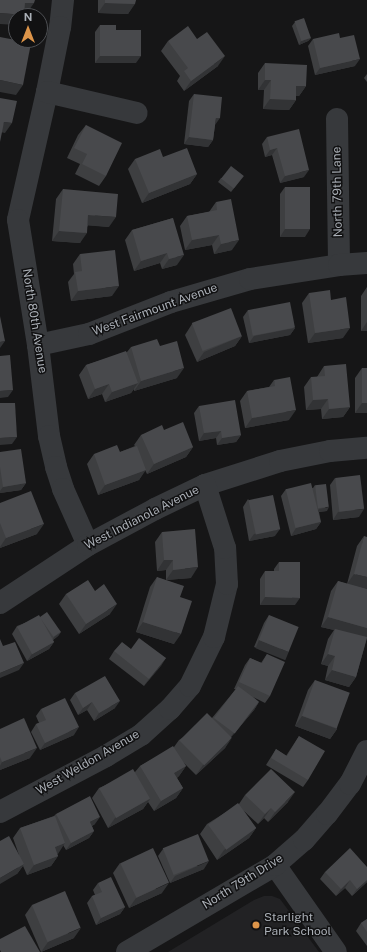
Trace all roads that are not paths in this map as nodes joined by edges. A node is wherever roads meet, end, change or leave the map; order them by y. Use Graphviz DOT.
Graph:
graph roads {
  1 [pos="63,0"];
  2 [pos="47,92"];
  3 [pos="137,113"];
  4 [pos="337,120"];
  5 [pos="367,263"];
  6 [pos="339,265"];
  7 [pos="38,345"];
  8 [pos="367,448"];
  9 [pos="205,485"];
  10 [pos="88,545"];
  11 [pos="0,603"];
  12 [pos="367,751"];
  13 [pos="0,812"];
  14 [pos="275,865"];
  15 [pos="127,952"];
  16 [pos="336,952"];
  1 -- 2 [label="street, North 80th Avenue"];
  2 -- 3 [label="street"];
  2 -- 7 [label="street, North 80th Avenue"];
  4 -- 6 [label="street, North 79th Lane"];
  5 -- 6 [label="street, West Fairmount Avenue"];
  6 -- 7 [label="street, West Fairmount Avenue"];
  7 -- 10 [label="street, North 80th Avenue"];
  8 -- 9 [label="street, West Indianola Avenue"];
  9 -- 10 [label="street, West Indianola Avenue"];
  9 -- 13 [label="street, West Weldon Avenue"];
  10 -- 11 [label="street, West Indianola Avenue"];
  12 -- 14 [label="street, North 79th Drive"];
  14 -- 15 [label="street, North 79th Drive"];
  14 -- 16 [label="street"];
}
